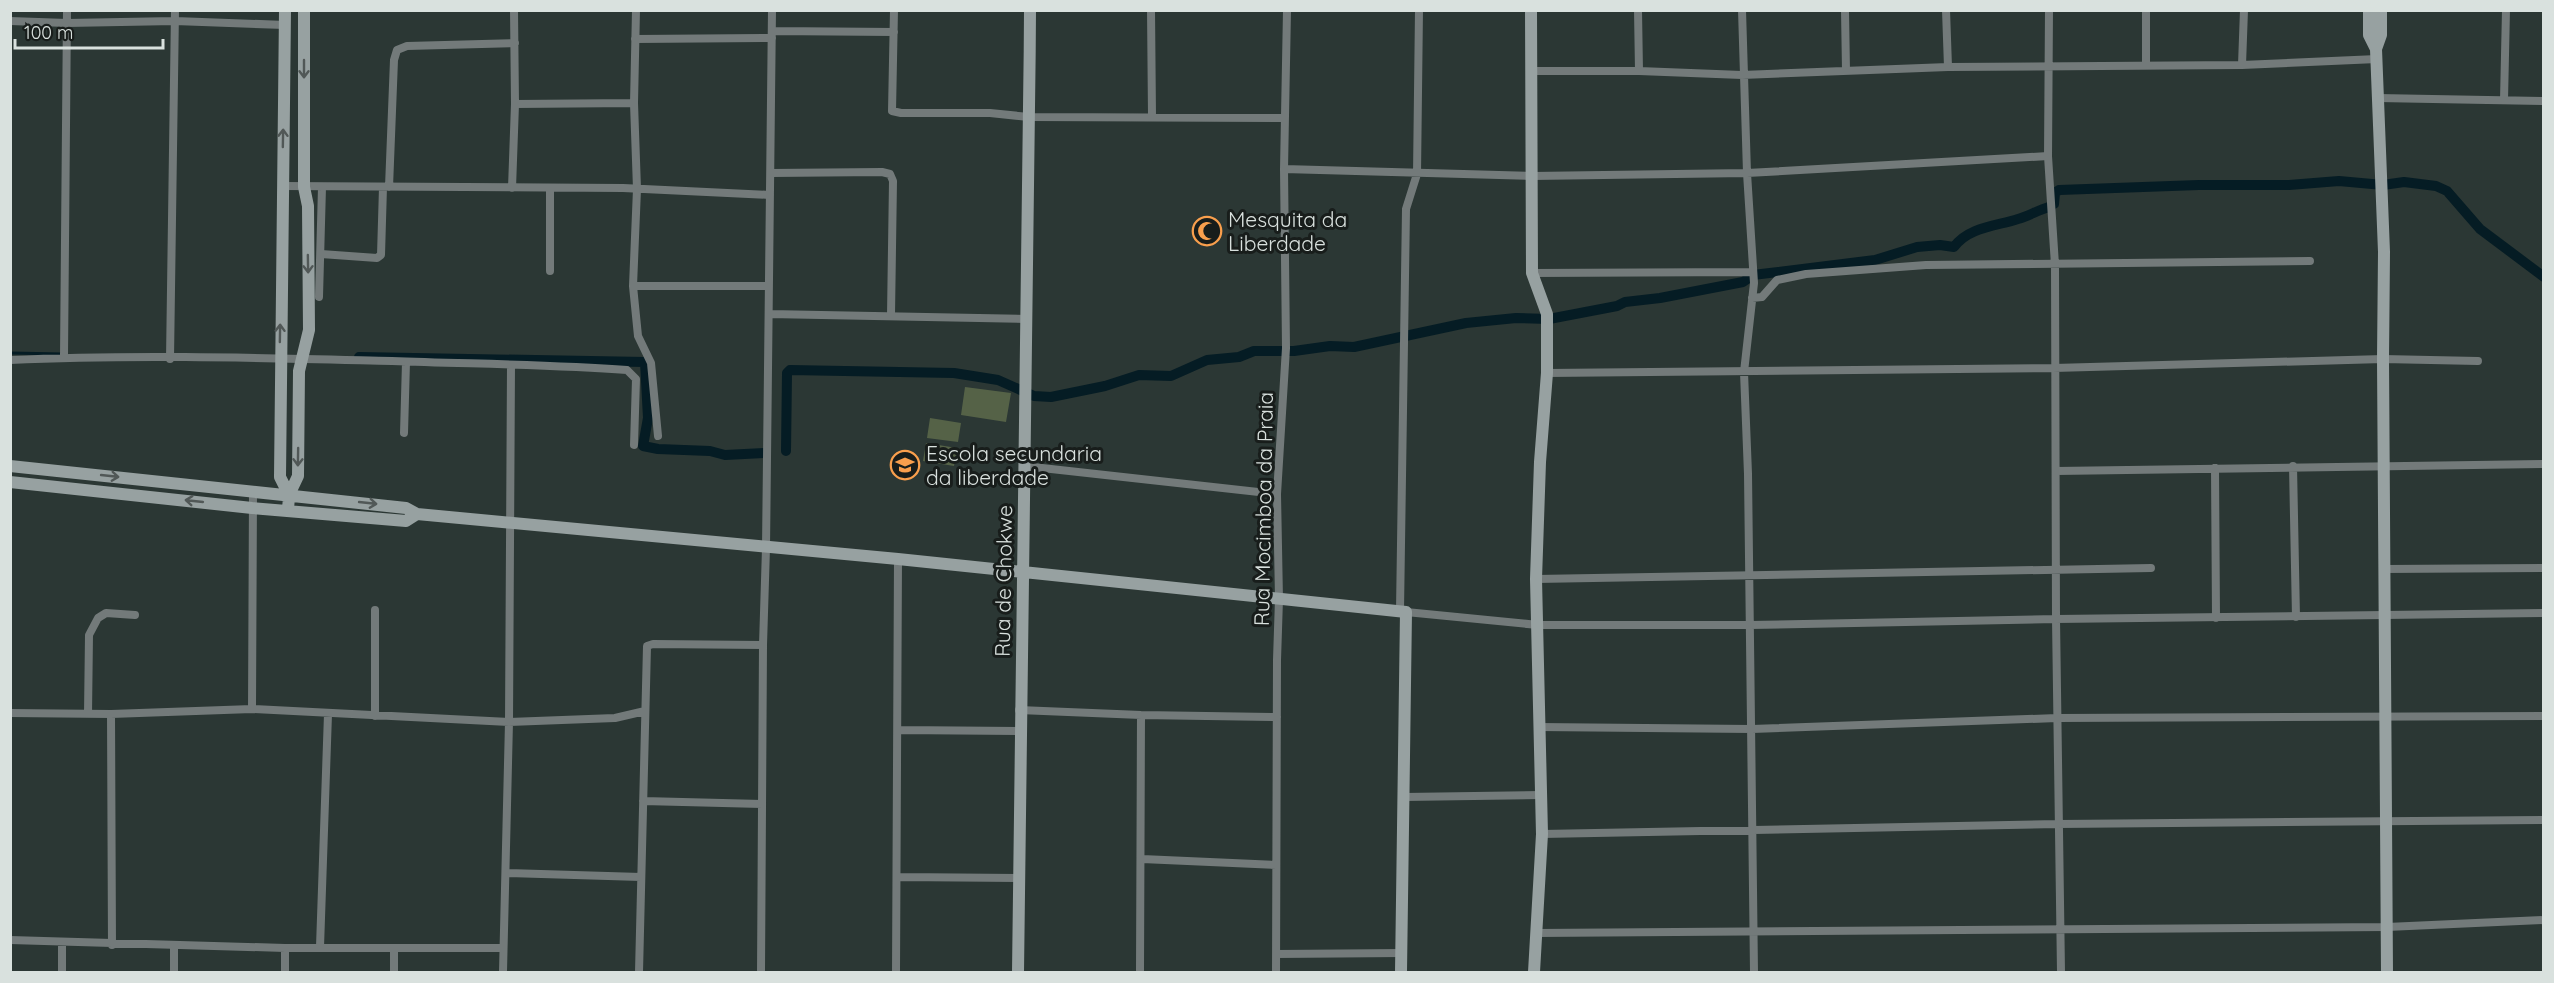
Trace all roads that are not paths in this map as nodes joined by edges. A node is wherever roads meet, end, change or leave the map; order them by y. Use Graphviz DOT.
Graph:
graph roads {
  1 [pos="67,10"];
  2 [pos="175,10"];
  3 [pos="285,10"];
  4 [pos="304,10"];
  5 [pos="514,10"];
  6 [pos="636,10"];
  7 [pos="772,10"];
  8 [pos="894,10"];
  9 [pos="1030,10"];
  10 [pos="1151,10"];
  11 [pos="1287,10"];
  12 [pos="1419,10"];
  13 [pos="1531,10"];
  14 [pos="1638,10"];
  15 [pos="1742,10"];
  16 [pos="1845,10"];
  17 [pos="1946,10"];
  18 [pos="2049,10"];
  19 [pos="2146,10"];
  20 [pos="2244,10"];
  21 [pos="2369,10"];
  22 [pos="2381,10"];
  23 [pos="2506,10"];
  24 [pos="10,21"];
  25 [pos="175,21"];
  26 [pos="67,23"];
  27 [pos="285,25"];
  28 [pos="894,32"];
  29 [pos="772,34"];
  30 [pos="635,39"];
  31 [pos="515,44"];
  32 [pos="2377,54"];
  33 [pos="2146,65"];
  34 [pos="2242,65"];
  35 [pos="2050,66"];
  36 [pos="1948,68"];
  37 [pos="1531,71"];
  38 [pos="1639,71"];
  39 [pos="1846,71"];
  40 [pos="1742,75"];
  41 [pos="2378,98"];
  42 [pos="2505,100"];
  43 [pos="2544,101"];
  44 [pos="634,103"];
  45 [pos="515,104"];
  46 [pos="1152,116"];
  47 [pos="1029,117"];
  48 [pos="1285,118"];
  49 [pos="2048,156"];
  50 [pos="1284,169"];
  51 [pos="771,173"];
  52 [pos="1747,173"];
  53 [pos="1417,174"];
  54 [pos="1532,176"];
  55 [pos="282,186"];
  56 [pos="304,187"];
  57 [pos="322,187"];
  58 [pos="386,187"];
  59 [pos="550,188"];
  60 [pos="512,189"];
  61 [pos="637,189"];
  62 [pos="770,195"];
  63 [pos="321,254"];
  64 [pos="2310,261"];
  65 [pos="2055,265"];
  66 [pos="550,271"];
  67 [pos="1753,272"];
  68 [pos="1532,273"];
  69 [pos="633,286"];
  70 [pos="769,286"];
  71 [pos="319,297"];
  72 [pos="1752,298"];
  73 [pos="769,314"];
  74 [pos="891,315"];
  75 [pos="1028,319"];
  76 [pos="64,357"];
  77 [pos="170,359"];
  78 [pos="280,359"];
  79 [pos="302,359"];
  80 [pos="2383,359"];
  81 [pos="10,360"];
  82 [pos="2478,361"];
  83 [pos="406,362"];
  84 [pos="511,365"];
  85 [pos="2054,368"];
  86 [pos="1744,372"];
  87 [pos="1547,373"];
  88 [pos="404,433"];
  89 [pos="658,436"];
  90 [pos="634,445"];
  91 [pos="2544,464"];
  92 [pos="10,466"];
  93 [pos="1024,466"];
  94 [pos="2293,466"];
  95 [pos="2384,466"];
  96 [pos="2215,468"];
  97 [pos="2056,471"];
  98 [pos="82,474"];
  99 [pos="10,482"];
  100 [pos="217,487"];
  101 [pos="81,489"];
  102 [pos="253,491"];
  103 [pos="1277,494"];
  104 [pos="289,495"];
  105 [pos="342,501"];
  106 [pos="215,503"];
  107 [pos="252,508"];
  108 [pos="288,511"];
  109 [pos="417,514"];
  110 [pos="341,516"];
  111 [pos="508,524"];
  112 [pos="766,548"];
  113 [pos="898,559"];
  114 [pos="2151,568"];
  115 [pos="2544,568"];
  116 [pos="2384,569"];
  117 [pos="2056,571"];
  118 [pos="1024,574"];
  119 [pos="1749,575"];
  120 [pos="1536,579"];
  121 [pos="1280,599"];
  122 [pos="375,610"];
  123 [pos="1403,611"];
  124 [pos="2544,614"];
  125 [pos="135,615"];
  126 [pos="2385,616"];
  127 [pos="2296,617"];
  128 [pos="2216,618"];
  129 [pos="2056,619"];
  130 [pos="1538,626"];
  131 [pos="1750,626"];
  132 [pos="763,645"];
  133 [pos="252,709"];
  134 [pos="1019,710"];
  135 [pos="645,711"];
  136 [pos="10,713"];
  137 [pos="88,714"];
  138 [pos="111,714"];
  139 [pos="328,714"];
  140 [pos="1141,715"];
  141 [pos="375,716"];
  142 [pos="2385,716"];
  143 [pos="2544,716"];
  144 [pos="1277,717"];
  145 [pos="2057,718"];
  146 [pos="509,722"];
  147 [pos="1538,727"];
  148 [pos="1752,729"];
  149 [pos="898,730"];
  150 [pos="1019,731"];
  151 [pos="1541,795"];
  152 [pos="1404,796"];
  153 [pos="643,801"];
  154 [pos="762,804"];
  155 [pos="2544,820"];
  156 [pos="2386,822"];
  157 [pos="2058,824"];
  158 [pos="1754,830"];
  159 [pos="1542,834"];
  160 [pos="1142,859"];
  161 [pos="1275,865"];
  162 [pos="506,873"];
  163 [pos="641,877"];
  164 [pos="898,877"];
  165 [pos="1018,878"];
  166 [pos="2544,920"];
  167 [pos="2387,927"];
  168 [pos="2060,928"];
  169 [pos="1753,931"];
  170 [pos="1536,933"];
  171 [pos="10,940"];
  172 [pos="62,942"];
  173 [pos="112,945"];
  174 [pos="174,945"];
  175 [pos="320,947"];
  176 [pos="285,948"];
  177 [pos="503,948"];
  178 [pos="394,949"];
  179 [pos="1403,953"];
  180 [pos="1275,954"];
  181 [pos="62,972"];
  182 [pos="174,972"];
  183 [pos="285,972"];
  184 [pos="394,972"];
  185 [pos="503,972"];
  186 [pos="639,972"];
  187 [pos="761,972"];
  188 [pos="896,972"];
  189 [pos="1018,972"];
  190 [pos="1140,972"];
  191 [pos="1276,972"];
  192 [pos="1401,972"];
  193 [pos="1534,972"];
  194 [pos="1754,972"];
  195 [pos="2061,972"];
  196 [pos="2387,972"];
  1 -- 26 [label="street"];
  2 -- 25 [label="street"];
  3 -- 27 [label="street"];
  4 -- 56 [label="street, one-way"];
  5 -- 31 [label="street"];
  6 -- 30 [label="street"];
  7 -- 29 [label="street"];
  8 -- 28 [label="street"];
  9 -- 47 [label="street, Rua de Chokwe"];
  10 -- 46 [label="street"];
  11 -- 48 [label="street, Rua Mocimboa da Praia"];
  12 -- 53 [label="street"];
  13 -- 37 [label="street"];
  14 -- 38 [label="street"];
  15 -- 40 [label="street"];
  16 -- 39 [label="street"];
  17 -- 36 [label="street"];
  18 -- 35 [label="street"];
  19 -- 33 [label="street"];
  20 -- 34 [label="street"];
  21 -- 32 [label="street"];
  22 -- 32 [label="street"];
  23 -- 42 [label="street"];
  24 -- 26 [label="street"];
  25 -- 26 [label="street"];
  25 -- 27 [label="street"];
  25 -- 77 [label="street"];
  26 -- 76 [label="street"];
  55 -- 27 [label="street, one-way"];
  28 -- 29 [label="street"];
  28 -- 47 [label="street"];
  29 -- 30 [label="street"];
  29 -- 51 [label="street"];
  30 -- 44 [label="street"];
  31 -- 45 [label="street"];
  31 -- 58 [label="street"];
  32 -- 34 [label="street"];
  32 -- 41 [label="street"];
  33 -- 34 [label="street"];
  33 -- 35 [label="street"];
  35 -- 36 [label="street"];
  35 -- 49 [label="street"];
  36 -- 39 [label="street"];
  37 -- 38 [label="street"];
  37 -- 54 [label="street"];
  38 -- 40 [label="street"];
  39 -- 40 [label="street"];
  40 -- 52 [label="street"];
  41 -- 42 [label="street"];
  41 -- 80 [label="street"];
  42 -- 43 [label="street"];
  44 -- 45 [label="street"];
  44 -- 61 [label="street"];
  45 -- 60 [label="street"];
  46 -- 47 [label="street"];
  46 -- 48 [label="street"];
  47 -- 75 [label="street, Rua de Chokwe"];
  48 -- 50 [label="street, Rua Mocimboa da Praia"];
  49 -- 52 [label="street"];
  49 -- 65 [label="street"];
  50 -- 53 [label="street"];
  50 -- 103 [label="street, Rua Mocimboa da Praia"];
  51 -- 62 [label="street"];
  51 -- 74 [label="street"];
  52 -- 54 [label="street"];
  52 -- 67 [label="street"];
  53 -- 54 [label="street"];
  53 -- 123 [label="street"];
  54 -- 68 [label="street"];
  55 -- 56 [label="street"];
  78 -- 55 [label="street, one-way"];
  56 -- 57 [label="street"];
  56 -- 79 [label="street, one-way"];
  57 -- 58 [label="street"];
  57 -- 63 [label="street"];
  58 -- 60 [label="street"];
  58 -- 63 [label="street"];
  59 -- 60 [label="street"];
  59 -- 61 [label="street"];
  59 -- 66 [label="street"];
  61 -- 62 [label="street"];
  61 -- 69 [label="street"];
  62 -- 70 [label="street"];
  63 -- 71 [label="street"];
  64 -- 65 [label="street"];
  65 -- 72 [label="street"];
  65 -- 85 [label="street"];
  67 -- 68 [label="street"];
  67 -- 72 [label="street"];
  68 -- 87 [label="street"];
  69 -- 70 [label="street"];
  69 -- 89 [label="street"];
  70 -- 73 [label="street"];
  72 -- 86 [label="street"];
  73 -- 74 [label="street"];
  73 -- 112 [label="street"];
  74 -- 75 [label="street"];
  75 -- 93 [label="street, Rua de Chokwe"];
  76 -- 77 [label="street"];
  76 -- 81 [label="street"];
  77 -- 78 [label="street"];
  78 -- 79 [label="street"];
  78 -- 104 [label="street"];
  79 -- 83 [label="street"];
  79 -- 104 [label="street, one-way"];
  80 -- 82 [label="street"];
  80 -- 85 [label="street"];
  80 -- 95 [label="street"];
  83 -- 84 [label="street"];
  83 -- 88 [label="street"];
  84 -- 90 [label="street"];
  84 -- 111 [label="street"];
  85 -- 86 [label="street"];
  85 -- 97 [label="street"];
  86 -- 87 [label="street"];
  86 -- 119 [label="street"];
  87 -- 120 [label="street"];
  91 -- 95 [label="street"];
  92 -- 98 [label="street"];
  93 -- 103 [label="street"];
  93 -- 118 [label="street, Rua de Chokwe"];
  94 -- 95 [label="street"];
  94 -- 96 [label="street"];
  94 -- 127 [label="street"];
  95 -- 116 [label="street"];
  96 -- 97 [label="street"];
  96 -- 128 [label="street"];
  97 -- 117 [label="street"];
  98 -- 100 [label="street, one-way"];
  98 -- 101 [label="street"];
  99 -- 101 [label="street"];
  100 -- 102 [label="street"];
  100 -- 106 [label="street"];
  106 -- 101 [label="street, one-way"];
  102 -- 104 [label="street"];
  102 -- 107 [label="street"];
  103 -- 121 [label="street, Rua Mocimboa da Praia"];
  104 -- 105 [label="street"];
  104 -- 108 [label="street"];
  105 -- 109 [label="street, one-way"];
  105 -- 110 [label="street"];
  106 -- 107 [label="street"];
  107 -- 108 [label="street"];
  107 -- 133 [label="street"];
  108 -- 110 [label="street"];
  109 -- 110 [label="street"];
  109 -- 111 [label="street"];
  111 -- 112 [label="street"];
  111 -- 146 [label="street"];
  112 -- 113 [label="street"];
  112 -- 132 [label="street"];
  113 -- 118 [label="street"];
  113 -- 149 [label="street"];
  114 -- 117 [label="street"];
  115 -- 116 [label="street"];
  116 -- 126 [label="street"];
  117 -- 119 [label="street"];
  117 -- 129 [label="street"];
  118 -- 121 [label="street"];
  118 -- 134 [label="street, Rua de Chokwe"];
  119 -- 120 [label="street"];
  119 -- 131 [label="street"];
  120 -- 130 [label="street"];
  121 -- 123 [label="street"];
  121 -- 144 [label="street, Rua Mocimboa da Praia"];
  122 -- 141 [label="street"];
  123 -- 130 [label="street"];
  123 -- 152 [label="street"];
  124 -- 126 [label="street"];
  125 -- 137 [label="street"];
  126 -- 127 [label="street"];
  126 -- 142 [label="street"];
  127 -- 128 [label="street"];
  128 -- 129 [label="street"];
  129 -- 131 [label="street"];
  129 -- 145 [label="street"];
  130 -- 131 [label="street"];
  130 -- 147 [label="street"];
  131 -- 148 [label="street"];
  132 -- 135 [label="street"];
  132 -- 154 [label="street"];
  133 -- 138 [label="street"];
  133 -- 139 [label="street"];
  134 -- 140 [label="street"];
  134 -- 150 [label="street, Rua de Chokwe"];
  135 -- 146 [label="street"];
  135 -- 153 [label="street"];
  136 -- 137 [label="street"];
  137 -- 138 [label="street"];
  138 -- 173 [label="street"];
  139 -- 141 [label="street"];
  139 -- 175 [label="street"];
  140 -- 144 [label="street"];
  140 -- 160 [label="street"];
  141 -- 146 [label="street"];
  142 -- 143 [label="street"];
  142 -- 145 [label="street"];
  142 -- 156 [label="street"];
  144 -- 161 [label="street, Rua Mocimboa da Praia"];
  145 -- 148 [label="street"];
  145 -- 157 [label="street"];
  146 -- 162 [label="street"];
  147 -- 148 [label="street"];
  147 -- 151 [label="street"];
  148 -- 158 [label="street"];
  149 -- 150 [label="street"];
  149 -- 164 [label="street"];
  150 -- 165 [label="street, Rua de Chokwe"];
  151 -- 152 [label="street"];
  151 -- 159 [label="street"];
  152 -- 179 [label="street"];
  153 -- 154 [label="street"];
  153 -- 163 [label="street"];
  154 -- 187 [label="street"];
  155 -- 156 [label="street"];
  156 -- 157 [label="street"];
  156 -- 167 [label="street"];
  157 -- 158 [label="street"];
  157 -- 168 [label="street"];
  158 -- 159 [label="street"];
  158 -- 169 [label="street"];
  159 -- 170 [label="street"];
  160 -- 161 [label="street"];
  160 -- 190 [label="street"];
  161 -- 180 [label="street, Rua Mocimboa da Praia"];
  162 -- 163 [label="street"];
  162 -- 177 [label="street"];
  163 -- 186 [label="street"];
  164 -- 165 [label="street"];
  164 -- 188 [label="street"];
  165 -- 189 [label="street, Rua de Chokwe"];
  166 -- 167 [label="street"];
  167 -- 168 [label="street"];
  167 -- 196 [label="street"];
  168 -- 169 [label="street"];
  168 -- 195 [label="street"];
  169 -- 170 [label="street"];
  169 -- 194 [label="street"];
  170 -- 193 [label="street"];
  171 -- 172 [label="street"];
  172 -- 173 [label="street"];
  172 -- 181 [label="street"];
  173 -- 174 [label="street"];
  174 -- 176 [label="street"];
  174 -- 182 [label="street"];
  175 -- 176 [label="street"];
  175 -- 178 [label="street"];
  176 -- 183 [label="street"];
  177 -- 178 [label="street"];
  177 -- 185 [label="street"];
  178 -- 184 [label="street"];
  179 -- 180 [label="street"];
  179 -- 192 [label="street"];
  180 -- 191 [label="street, Rua Mocimboa da Praia"];
}
